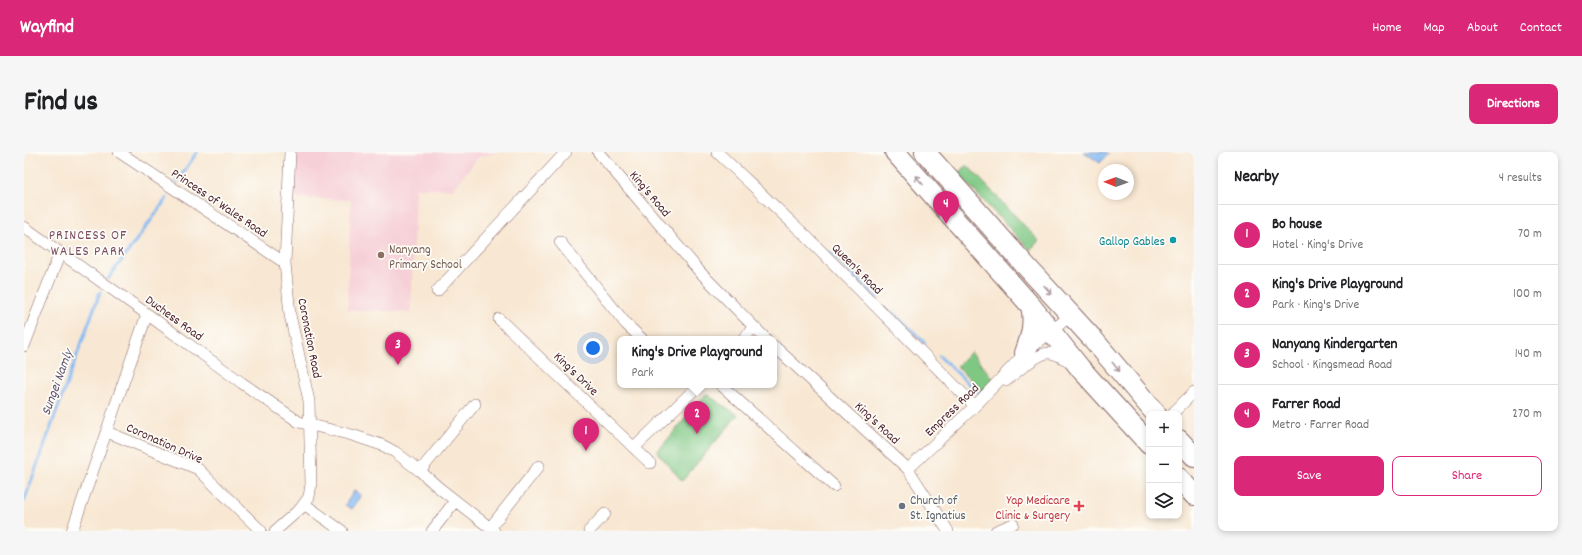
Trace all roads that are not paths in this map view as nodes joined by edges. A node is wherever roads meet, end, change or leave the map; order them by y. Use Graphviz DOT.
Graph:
graph roads {
  1 [pos="119,152"];
  2 [pos="290,152"];
  3 [pos="566,152"];
  4 [pos="598,152"];
  5 [pos="717,152"];
  6 [pos="895,152"];
  7 [pos="925,152"];
  8 [pos="24,227"];
  9 [pos="560,242"];
  10 [pos="60,253"];
  11 [pos="285,262"];
  12 [pos="438,291"];
  13 [pos="1031,306"];
  14 [pos="147,314"];
  15 [pos="1071,315"];
  16 [pos="499,318"];
  17 [pos="753,328"];
  18 [pos="1051,332"];
  19 [pos="639,336"];
  20 [pos="746,336"];
  21 [pos="762,336"];
  22 [pos="24,346"];
  23 [pos="777,349"];
  24 [pos="1025,353"];
  25 [pos="1080,368"];
  26 [pos="995,386"];
  27 [pos="693,388"];
  28 [pos="724,388"];
  29 [pos="1194,392"];
  30 [pos="475,404"];
  31 [pos="975,406"];
  32 [pos="1153,411"];
  33 [pos="1175,411"];
  34 [pos="311,426"];
  35 [pos="107,432"];
  36 [pos="1146,441"];
  37 [pos="1182,443"];
  38 [pos="634,448"];
  39 [pos="1194,456"];
  40 [pos="650,463"];
  41 [pos="539,466"];
  42 [pos="908,469"];
  43 [pos="420,471"];
  44 [pos="1182,481"];
  45 [pos="834,486"];
  46 [pos="1194,495"];
  47 [pos="455,501"];
  48 [pos="304,504"];
  49 [pos="605,514"];
  50 [pos="1012,524"];
  51 [pos="492,529"];
  52 [pos="72,531"];
  53 [pos="261,531"];
  54 [pos="275,531"];
  55 [pos="342,531"];
  56 [pos="432,531"];
  57 [pos="589,531"];
  58 [pos="948,531"];
  59 [pos="996,531"];
  1 -- 11 [label="street, Princess of Wales Road"];
  2 -- 11 [label="street, Coronation Road"];
  3 -- 12 [label="street"];
  4 -- 17 [label="street, King's Road"];
  5 -- 31 [label="street, Queen's Road"];
  13 -- 6 [label="highway, one-way"];
  7 -- 15 [label="highway, one-way"];
  8 -- 10 [label="street, Duchess Road"];
  9 -- 19 [label="street"];
  10 -- 14 [label="street, Duchess Road"];
  10 -- 22 [label="street"];
  11 -- 34 [label="street, Coronation Road"];
  13 -- 18 [label="highway"];
  13 -- 24 [label="highway"];
  14 -- 34 [label="street, Duchess Road"];
  14 -- 35 [label="street, Coronation Drive"];
  15 -- 18 [label="street, Empress Road"];
  15 -- 32 [label="highway, one-way"];
  16 -- 38 [label="street, King's Drive"];
  17 -- 20 [label="street"];
  17 -- 21 [label="street, King's Road"];
  18 -- 24 [label="street, Empress Road"];
  18 -- 25 [label="highway"];
  23 -- 42 [label="street, King's Road"];
  24 -- 26 [label="street, Empress Road"];
  25 -- 26 [label="street, Empress Road"];
  25 -- 36 [label="highway"];
  26 -- 31 [label="street, Empress Road"];
  27 -- 38 [label="street"];
  28 -- 45 [label="street"];
  29 -- 33 [label="street"];
  30 -- 43 [label="street"];
  31 -- 42 [label="street, Empress Road"];
  34 -- 43 [label="street, Duchess Road"];
  34 -- 48 [label="street, Coronation Road"];
  35 -- 52 [label="street, Coronation Drive"];
  35 -- 53 [label="street, Coronation Drive"];
  37 -- 39 [label="highway"];
  38 -- 40 [label="street, King's Drive"];
  41 -- 51 [label="street"];
  42 -- 58 [label="street, King's Road"];
  43 -- 47 [label="street, Duchess Road"];
  44 -- 46 [label="highway"];
  47 -- 51 [label="street, Duchess Road"];
  47 -- 56 [label="street"];
  48 -- 54 [label="street, Coronation Road"];
  48 -- 55 [label="street"];
  49 -- 57 [label="street"];
  50 -- 59 [label="street"];
}
